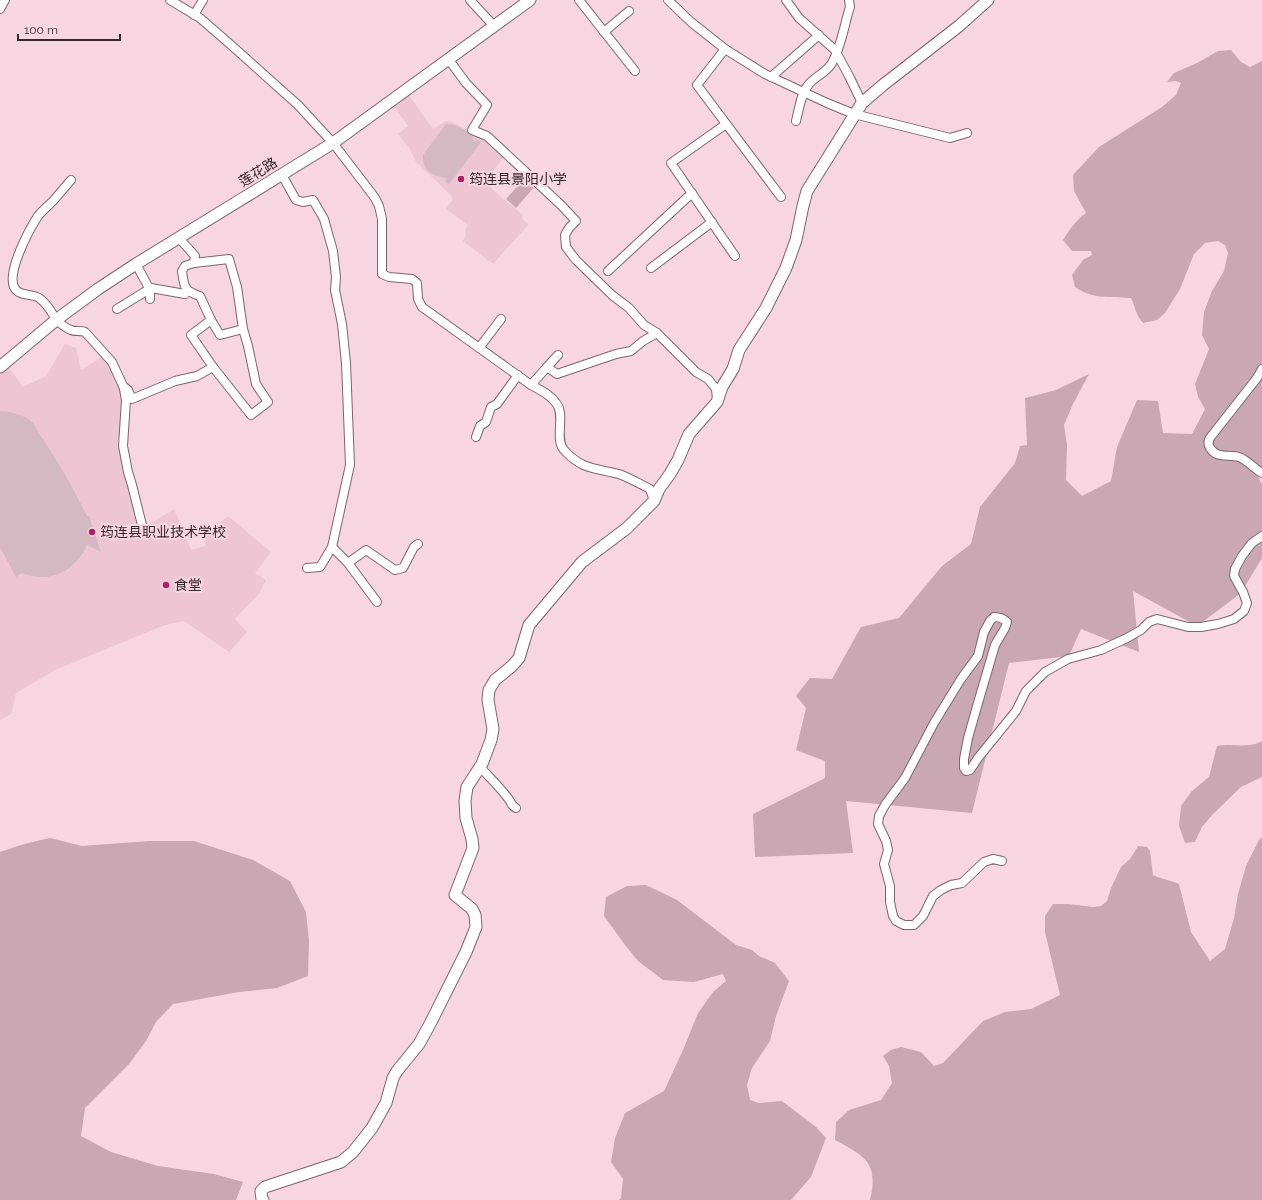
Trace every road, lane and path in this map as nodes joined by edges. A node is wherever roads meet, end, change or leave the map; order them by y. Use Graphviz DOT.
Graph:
graph roads {
  1 [pos="5,0"];
  2 [pos="170,0"];
  3 [pos="203,0"];
  4 [pos="470,0"];
  5 [pos="530,0"];
  6 [pos="579,0"];
  7 [pos="668,0"];
  8 [pos="786,0"];
  9 [pos="849,0"];
  10 [pos="988,0"];
  11 [pos="0,9"];
  12 [pos="628,11"];
  13 [pos="194,15"];
  14 [pos="494,26"];
  15 [pos="604,32"];
  16 [pos="819,35"];
  17 [pos="725,49"];
  18 [pos="837,53"];
  19 [pos="449,60"];
  20 [pos="635,71"];
  21 [pos="771,77"];
  22 [pos="804,92"];
  23 [pos="862,103"];
  24 [pos="854,114"];
  25 [pos="796,121"];
  26 [pos="726,124"];
  27 [pos="967,133"];
  28 [pos="333,143"];
  29 [pos="282,175"];
  30 [pos="71,180"];
  31 [pos="692,193"];
  32 [pos="781,197"];
  33 [pos="712,222"];
  34 [pos="179,238"];
  35 [pos="735,256"];
  36 [pos="194,263"];
  37 [pos="136,264"];
  38 [pos="651,268"];
  39 [pos="608,271"];
  40 [pos="149,289"];
  41 [pos="185,294"];
  42 [pos="150,299"];
  43 [pos="117,309"];
  44 [pos="501,319"];
  45 [pos="56,320"];
  46 [pos="211,320"];
  47 [pos="243,330"];
  48 [pos="657,333"];
  49 [pos="479,348"];
  50 [pos="558,355"];
  51 [pos="0,367"];
  52 [pos="213,367"];
  53 [pos="547,367"];
  54 [pos="1262,369"];
  55 [pos="518,376"];
  56 [pos="532,385"];
  57 [pos="123,386"];
  58 [pos="717,402"];
  59 [pos="476,437"];
  60 [pos="1262,473"];
  61 [pos="654,501"];
  62 [pos="142,525"];
  63 [pos="1262,536"];
  64 [pos="418,544"];
  65 [pos="332,547"];
  66 [pos="348,563"];
  67 [pos="307,568"];
  68 [pos="377,602"];
  69 [pos="480,767"];
  70 [pos="516,808"];
  71 [pos="1002,861"];
  72 [pos="263,1200"];
  1 -- 11 [label="street"];
  2 -- 13 [label="street"];
  3 -- 13 [label="street"];
  4 -- 14 [label="street"];
  5 -- 14 [label="street, 莲花路"];
  6 -- 15 [label="street"];
  7 -- 17 [label="street"];
  8 -- 16 [label="street"];
  9 -- 18 [label="street"];
  10 -- 23 [label="street"];
  12 -- 15 [label="street"];
  13 -- 28 [label="street"];
  14 -- 19 [label="street, 莲花路"];
  15 -- 20 [label="street"];
  16 -- 18 [label="street"];
  16 -- 21 [label="street"];
  17 -- 21 [label="street"];
  17 -- 26 [label="street"];
  18 -- 22 [label="street"];
  18 -- 23 [label="street"];
  19 -- 28 [label="street, 莲花路"];
  19 -- 48 [label="street"];
  21 -- 22 [label="street"];
  22 -- 24 [label="street"];
  22 -- 25 [label="street"];
  23 -- 24 [label="street"];
  24 -- 27 [label="street"];
  24 -- 58 [label="street"];
  26 -- 31 [label="street"];
  26 -- 32 [label="street"];
  28 -- 29 [label="street, 莲花路"];
  28 -- 49 [label="street"];
  29 -- 34 [label="street, 莲花路"];
  29 -- 65 [label="street"];
  30 -- 45 [label="street"];
  31 -- 33 [label="street"];
  31 -- 39 [label="street"];
  33 -- 35 [label="street"];
  33 -- 38 [label="street"];
  34 -- 36 [label="street"];
  34 -- 37 [label="street, 莲花路"];
  36 -- 46 [label="street"];
  36 -- 47 [label="street"];
  37 -- 40 [label="street"];
  37 -- 45 [label="street, 莲花路"];
  40 -- 41 [label="street"];
  40 -- 42 [label="street"];
  40 -- 43 [label="street"];
  44 -- 49 [label="street"];
  45 -- 51 [label="street, 莲花路"];
  45 -- 57 [label="street"];
  46 -- 47 [label="street"];
  46 -- 52 [label="street"];
  47 -- 52 [label="street"];
  48 -- 53 [label="street"];
  48 -- 58 [label="street"];
  49 -- 55 [label="street"];
  50 -- 53 [label="street"];
  52 -- 57 [label="street"];
  53 -- 56 [label="street"];
  54 -- 60 [label="street"];
  55 -- 56 [label="street"];
  55 -- 59 [label="street"];
  56 -- 61 [label="street"];
  57 -- 62 [label="street"];
  58 -- 61 [label="street"];
  61 -- 69 [label="street"];
  63 -- 71 [label="street"];
  64 -- 66 [label="street"];
  65 -- 66 [label="street"];
  65 -- 67 [label="street"];
  66 -- 68 [label="street"];
  69 -- 70 [label="street"];
  69 -- 72 [label="street"];
}
